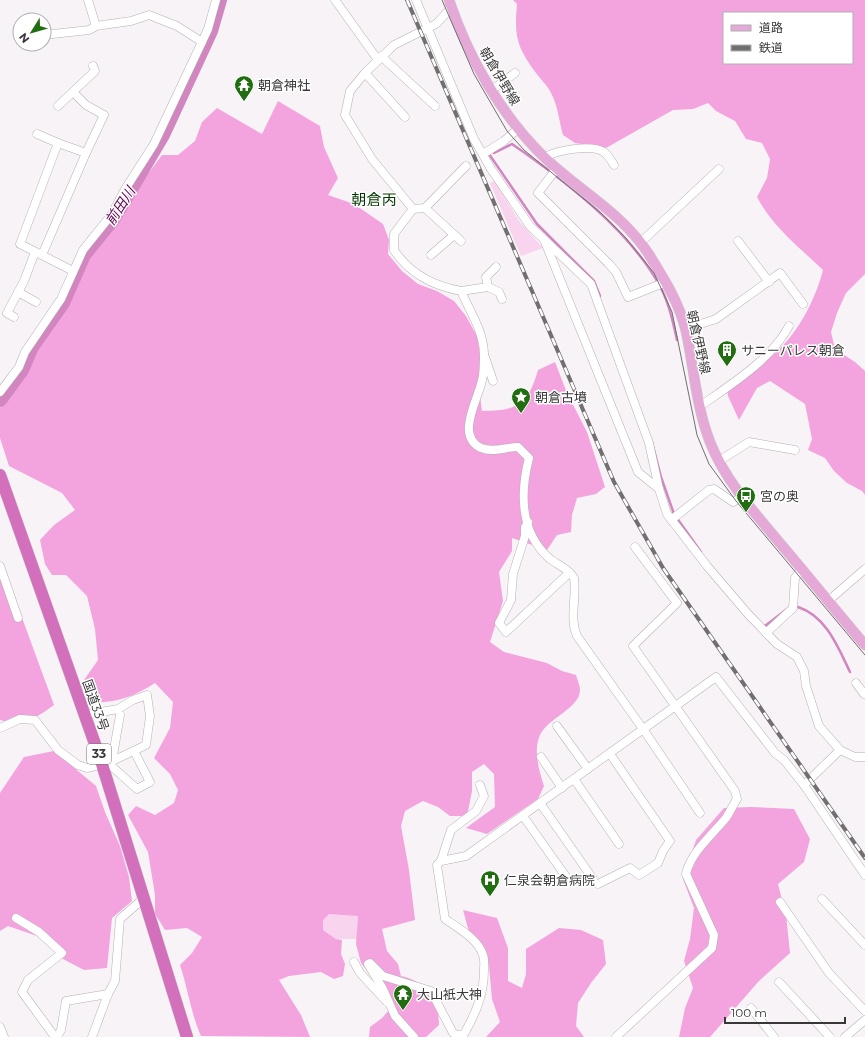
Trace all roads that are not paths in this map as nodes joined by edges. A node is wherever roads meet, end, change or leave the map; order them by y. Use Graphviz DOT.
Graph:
graph roads {
  1 [pos="88,0"];
  2 [pos="92,0"];
  3 [pos="216,0"];
  4 [pos="335,0"];
  5 [pos="416,0"];
  6 [pos="450,4"];
  7 [pos="98,26"];
  8 [pos="426,30"];
  9 [pos="52,33"];
  10 [pos="202,42"];
  11 [pos="380,58"];
  12 [pos="93,66"];
  13 [pos="365,73"];
  14 [pos="515,73"];
  15 [pos="492,90"];
  16 [pos="74,93"];
  17 [pos="58,106"];
  18 [pos="435,106"];
  19 [pos="405,117"];
  20 [pos="519,128"];
  21 [pos="38,134"];
  22 [pos="58,143"];
  23 [pos="86,153"];
  24 [pos="483,154"];
  25 [pos="545,157"];
  26 [pos="614,165"];
  27 [pos="466,166"];
  28 [pos="557,168"];
  29 [pos="719,169"];
  30 [pos="425,208"];
  31 [pos="413,209"];
  32 [pos="454,235"];
  33 [pos="461,241"];
  34 [pos="545,241"];
  35 [pos="738,241"];
  36 [pos="640,243"];
  37 [pos="38,253"];
  38 [pos="431,255"];
  39 [pos="496,267"];
  40 [pos="73,271"];
  41 [pos="666,282"];
  42 [pos="768,282"];
  43 [pos="488,287"];
  44 [pos="461,291"];
  45 [pos="18,292"];
  46 [pos="502,299"];
  47 [pos="36,302"];
  48 [pos="803,304"];
  49 [pos="14,317"];
  50 [pos="789,326"];
  51 [pos="685,329"];
  52 [pos="484,354"];
  53 [pos="493,381"];
  54 [pos="0,392"];
  55 [pos="698,407"];
  56 [pos="796,450"];
  57 [pos="719,461"];
  58 [pos="0,475"];
  59 [pos="659,489"];
  60 [pos="742,497"];
  61 [pos="671,520"];
  62 [pos="528,522"];
  63 [pos="635,547"];
  64 [pos="0,566"];
  65 [pos="802,569"];
  66 [pos="865,569"];
  67 [pos="570,573"];
  68 [pos="828,601"];
  69 [pos="18,618"];
  70 [pos="766,633"];
  71 [pos="865,645"];
  72 [pos="856,683"];
  73 [pos="864,694"];
  74 [pos="676,705"];
  75 [pos="84,715"];
  76 [pos="120,715"];
  77 [pos="557,726"];
  78 [pos="0,728"];
  79 [pos="644,729"];
  80 [pos="840,750"];
  81 [pos="134,751"];
  82 [pos="610,754"];
  83 [pos="541,757"];
  84 [pos="865,757"];
  85 [pos="108,763"];
  86 [pos="588,769"];
  87 [pos="574,779"];
  88 [pos="480,785"];
  89 [pos="804,786"];
  90 [pos="562,788"];
  91 [pos="540,804"];
  92 [pos="700,813"];
  93 [pos="523,816"];
  94 [pos="619,844"];
  95 [pos="440,861"];
  96 [pos="865,875"];
  97 [pos="567,878"];
  98 [pos="144,898"];
  99 [pos="822,899"];
  100 [pos="780,902"];
  101 [pos="16,918"];
  102 [pos="865,945"];
  103 [pos="354,962"];
  104 [pos="779,982"];
  105 [pos="108,994"];
  106 [pos="390,1006"];
  107 [pos="751,1008"];
  108 [pos="865,1011"];
  109 [pos="865,1020"];
  110 [pos="0,1027"];
  111 [pos="4,1037"];
  112 [pos="56,1037"];
  113 [pos="92,1037"];
  114 [pos="187,1037"];
  115 [pos="414,1037"];
  116 [pos="616,1037"];
  117 [pos="774,1037"];
  118 [pos="830,1037"];
  119 [pos="845,1037"];
  1 -- 7 [label="street"];
  2 -- 7 [label="street"];
  3 -- 10 [label="street"];
  4 -- 11 [label="street"];
  5 -- 8 [label="street"];
  6 -- 8 [label="street"];
  6 -- 15 [label="main road, 朝倉伊野線"];
  7 -- 9 [label="street"];
  7 -- 10 [label="street"];
  8 -- 11 [label="street"];
  8 -- 24 [label="street"];
  10 -- 40 [label="street"];
  11 -- 13 [label="street"];
  11 -- 18 [label="street"];
  12 -- 16 [label="street"];
  13 -- 19 [label="street"];
  13 -- 31 [label="street"];
  14 -- 15 [label="street"];
  15 -- 20 [label="main road, 朝倉伊野線"];
  16 -- 17 [label="street"];
  16 -- 23 [label="street"];
  20 -- 24 [label="street"];
  20 -- 25 [label="main road, 朝倉伊野線"];
  21 -- 22 [label="street"];
  22 -- 23 [label="street"];
  22 -- 37 [label="street"];
  23 -- 37 [label="street"];
  24 -- 34 [label="street"];
  25 -- 26 [label="street"];
  25 -- 28 [label="main road, 朝倉伊野線"];
  27 -- 30 [label="street"];
  28 -- 36 [label="main road, 朝倉伊野線"];
  28 -- 41 [label="street"];
  29 -- 36 [label="street"];
  30 -- 31 [label="street"];
  30 -- 32 [label="street"];
  31 -- 44 [label="street"];
  32 -- 33 [label="street"];
  32 -- 38 [label="street"];
  34 -- 59 [label="street"];
  34 -- 59 [label="street"];
  35 -- 42 [label="street"];
  36 -- 41 [label="main road, 朝倉伊野線"];
  37 -- 40 [label="street"];
  37 -- 45 [label="street"];
  39 -- 43 [label="street"];
  40 -- 54 [label="street"];
  41 -- 51 [label="main road, 朝倉伊野線"];
  42 -- 48 [label="street"];
  42 -- 51 [label="street"];
  43 -- 44 [label="street"];
  43 -- 46 [label="street"];
  44 -- 52 [label="street"];
  45 -- 47 [label="street"];
  45 -- 49 [label="street"];
  50 -- 55 [label="street"];
  51 -- 55 [label="main road, 朝倉伊野線"];
  52 -- 53 [label="street"];
  52 -- 62 [label="street"];
  55 -- 57 [label="main road, 朝倉伊野線"];
  56 -- 57 [label="street"];
  57 -- 60 [label="main road, 朝倉伊野線"];
  58 -- 75 [label="highway, 国道33号 / 33"];
  59 -- 61 [label="street"];
  60 -- 61 [label="street"];
  60 -- 65 [label="main road, 朝倉伊野線"];
  61 -- 70 [label="street"];
  62 -- 67 [label="street"];
  62 -- 67 [label="street"];
  63 -- 74 [label="street"];
  64 -- 69 [label="street"];
  65 -- 68 [label="main road, 朝倉伊野線"];
  65 -- 70 [label="street"];
  66 -- 68 [label="street"];
  67 -- 79 [label="street"];
  68 -- 71 [label="main road, 朝倉伊野線"];
  70 -- 80 [label="street"];
  72 -- 73 [label="street"];
  74 -- 79 [label="street"];
  74 -- 89 [label="street"];
  74 -- 116 [label="street"];
  75 -- 81 [label="street"];
  75 -- 85 [label="highway, 国道33号 / 33"];
  76 -- 85 [label="street"];
  77 -- 86 [label="street"];
  78 -- 85 [label="street"];
  79 -- 82 [label="street"];
  79 -- 92 [label="street"];
  80 -- 84 [label="street"];
  80 -- 89 [label="street"];
  81 -- 85 [label="street"];
  81 -- 85 [label="street"];
  82 -- 86 [label="street"];
  82 -- 91 [label="street"];
  83 -- 90 [label="street"];
  85 -- 98 [label="highway, 国道33号 / 33"];
  86 -- 87 [label="street"];
  87 -- 90 [label="street"];
  87 -- 94 [label="street"];
  88 -- 95 [label="street"];
  89 -- 96 [label="street"];
  90 -- 91 [label="street"];
  91 -- 93 [label="street"];
  93 -- 95 [label="street"];
  93 -- 97 [label="street"];
  95 -- 106 [label="street"];
  98 -- 105 [label="street"];
  98 -- 114 [label="highway, 国道33号 / 33"];
  99 -- 102 [label="street"];
  100 -- 108 [label="street"];
  101 -- 112 [label="street"];
  103 -- 106 [label="street"];
  104 -- 118 [label="street"];
  105 -- 112 [label="street"];
  105 -- 113 [label="street"];
  106 -- 115 [label="street"];
  107 -- 117 [label="street"];
  109 -- 119 [label="street"];
  110 -- 111 [label="street"];
}
